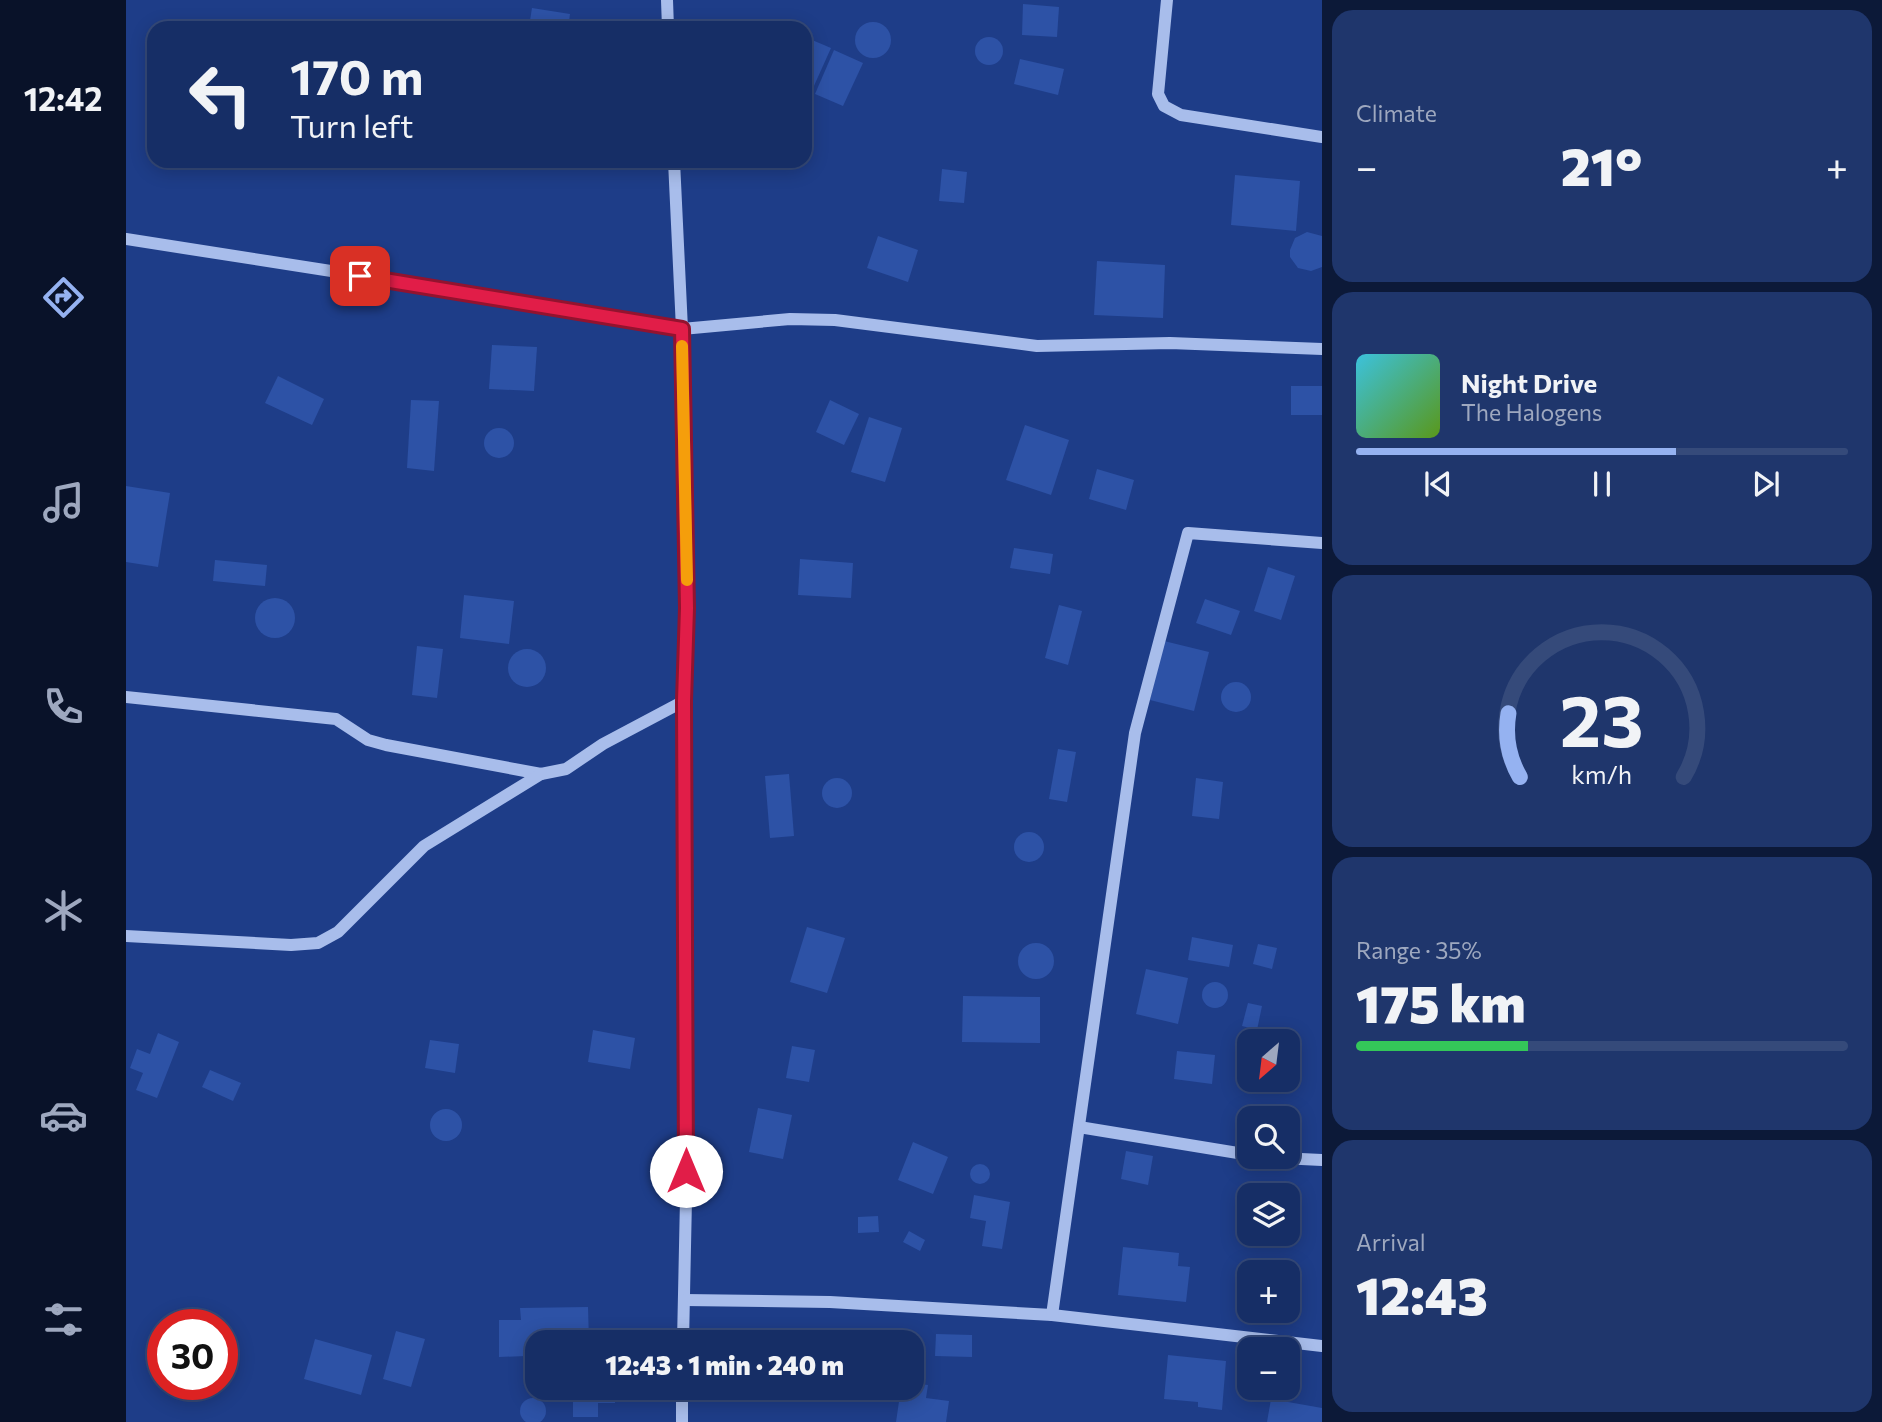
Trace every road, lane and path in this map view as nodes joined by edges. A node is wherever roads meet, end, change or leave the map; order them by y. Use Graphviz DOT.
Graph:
graph roads {
  1 [pos="667,0"];
  2 [pos="1167,0"];
  3 [pos="668,21"];
  4 [pos="1322,137"];
  5 [pos="674,168"];
  6 [pos="126,239"];
  7 [pos="682,329"];
  8 [pos="1322,349"];
  9 [pos="1322,543"];
  10 [pos="126,697"];
  11 [pos="684,701"];
  12 [pos="541,774"];
  13 [pos="126,936"];
  14 [pos="1079,1127"];
  15 [pos="1237,1153"];
  16 [pos="1300,1159"];
  17 [pos="1322,1160"];
  18 [pos="684,1300"];
  19 [pos="1052,1315"];
  20 [pos="683,1330"];
  21 [pos="1322,1346"];
  22 [pos="682,1400"];
  23 [pos="681,1422"];
  1 -- 3 [label="street"];
  2 -- 4 [label="street"];
  5 -- 7 [label="street"];
  6 -- 7 [label="street"];
  7 -- 8 [label="street"];
  7 -- 11 [label="street"];
  9 -- 14 [label="street"];
  10 -- 12 [label="street"];
  11 -- 12 [label="street"];
  11 -- 18 [label="street"];
  12 -- 13 [label="street"];
  14 -- 15 [label="street"];
  14 -- 19 [label="street"];
  16 -- 17 [label="street"];
  18 -- 19 [label="street"];
  18 -- 20 [label="street"];
  19 -- 21 [label="street"];
  22 -- 23 [label="street"];
}
